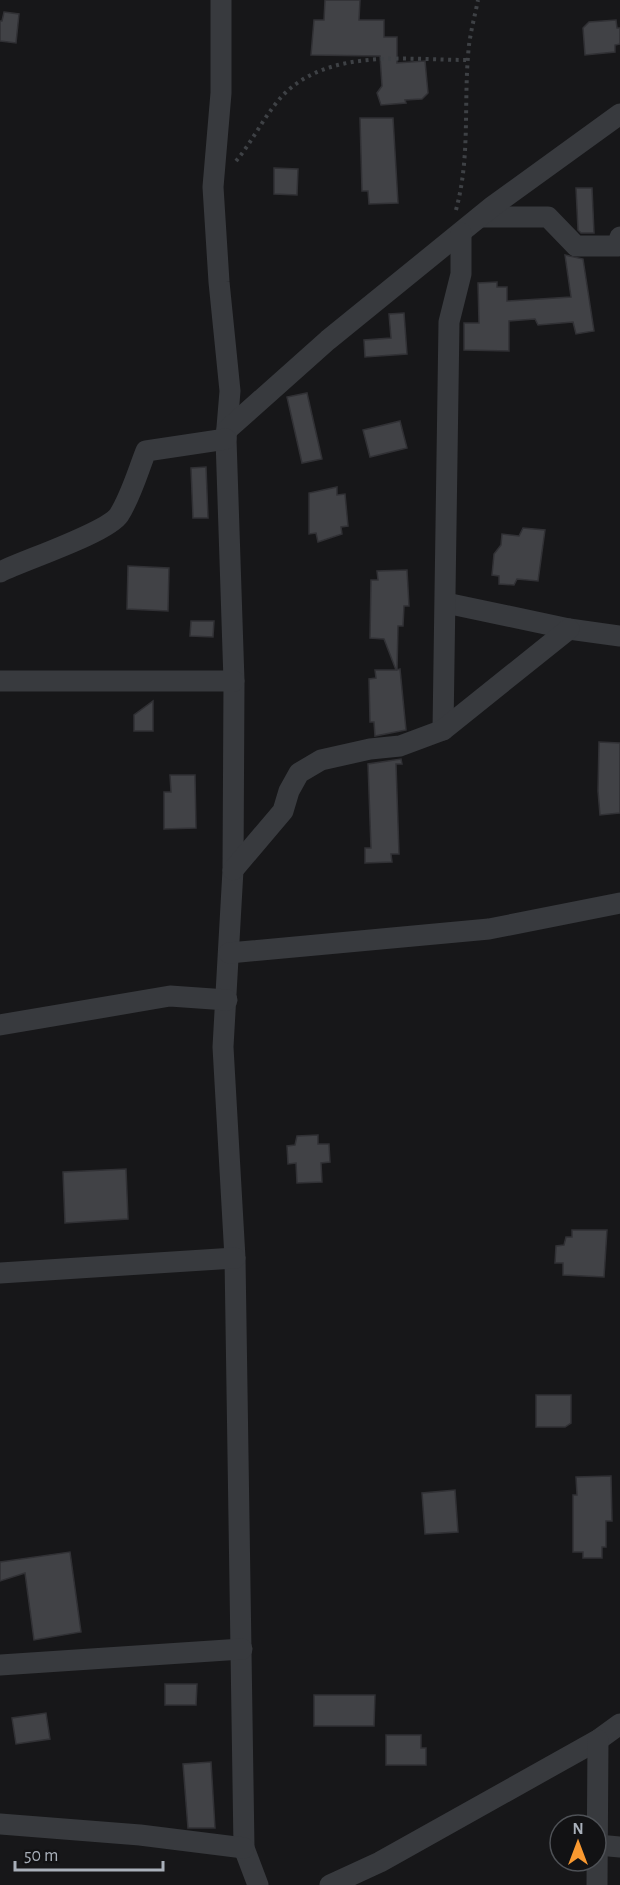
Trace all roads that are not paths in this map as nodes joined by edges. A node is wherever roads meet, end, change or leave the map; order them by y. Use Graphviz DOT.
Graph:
graph roads {
  1 [pos="220,0"];
  2 [pos="620,114"];
  3 [pos="480,217"];
  4 [pos="460,233"];
  5 [pos="620,237"];
  6 [pos="226,434"];
  7 [pos="0,572"];
  8 [pos="446,603"];
  9 [pos="569,629"];
  10 [pos="620,636"];
  11 [pos="0,681"];
  12 [pos="234,681"];
  13 [pos="443,730"];
  14 [pos="233,870"];
  15 [pos="620,903"];
  16 [pos="229,953"];
  17 [pos="227,1000"];
  18 [pos="0,1025"];
  19 [pos="235,1258"];
  20 [pos="0,1273"];
  21 [pos="242,1649"];
  22 [pos="0,1665"];
  23 [pos="620,1724"];
  24 [pos="598,1740"];
  25 [pos="598,1813"];
  26 [pos="0,1824"];
  27 [pos="244,1848"];
  28 [pos="258,1885"];
  29 [pos="330,1885"];
  1 -- 6 [label="street"];
  2 -- 3 [label="street"];
  3 -- 4 [label="street"];
  3 -- 5 [label="street"];
  4 -- 6 [label="street"];
  4 -- 8 [label="street"];
  6 -- 7 [label="street"];
  6 -- 12 [label="street"];
  8 -- 9 [label="street"];
  8 -- 13 [label="street"];
  9 -- 10 [label="street"];
  9 -- 13 [label="street"];
  11 -- 12 [label="street"];
  12 -- 14 [label="street"];
  13 -- 14 [label="street"];
  14 -- 16 [label="street"];
  15 -- 16 [label="street"];
  16 -- 17 [label="street"];
  17 -- 18 [label="street"];
  17 -- 19 [label="street"];
  19 -- 20 [label="street"];
  19 -- 21 [label="street"];
  21 -- 22 [label="street"];
  21 -- 27 [label="street"];
  23 -- 24 [label="street"];
  24 -- 25 [label="street"];
  24 -- 29 [label="street"];
  26 -- 27 [label="street"];
  27 -- 28 [label="street"];
}
